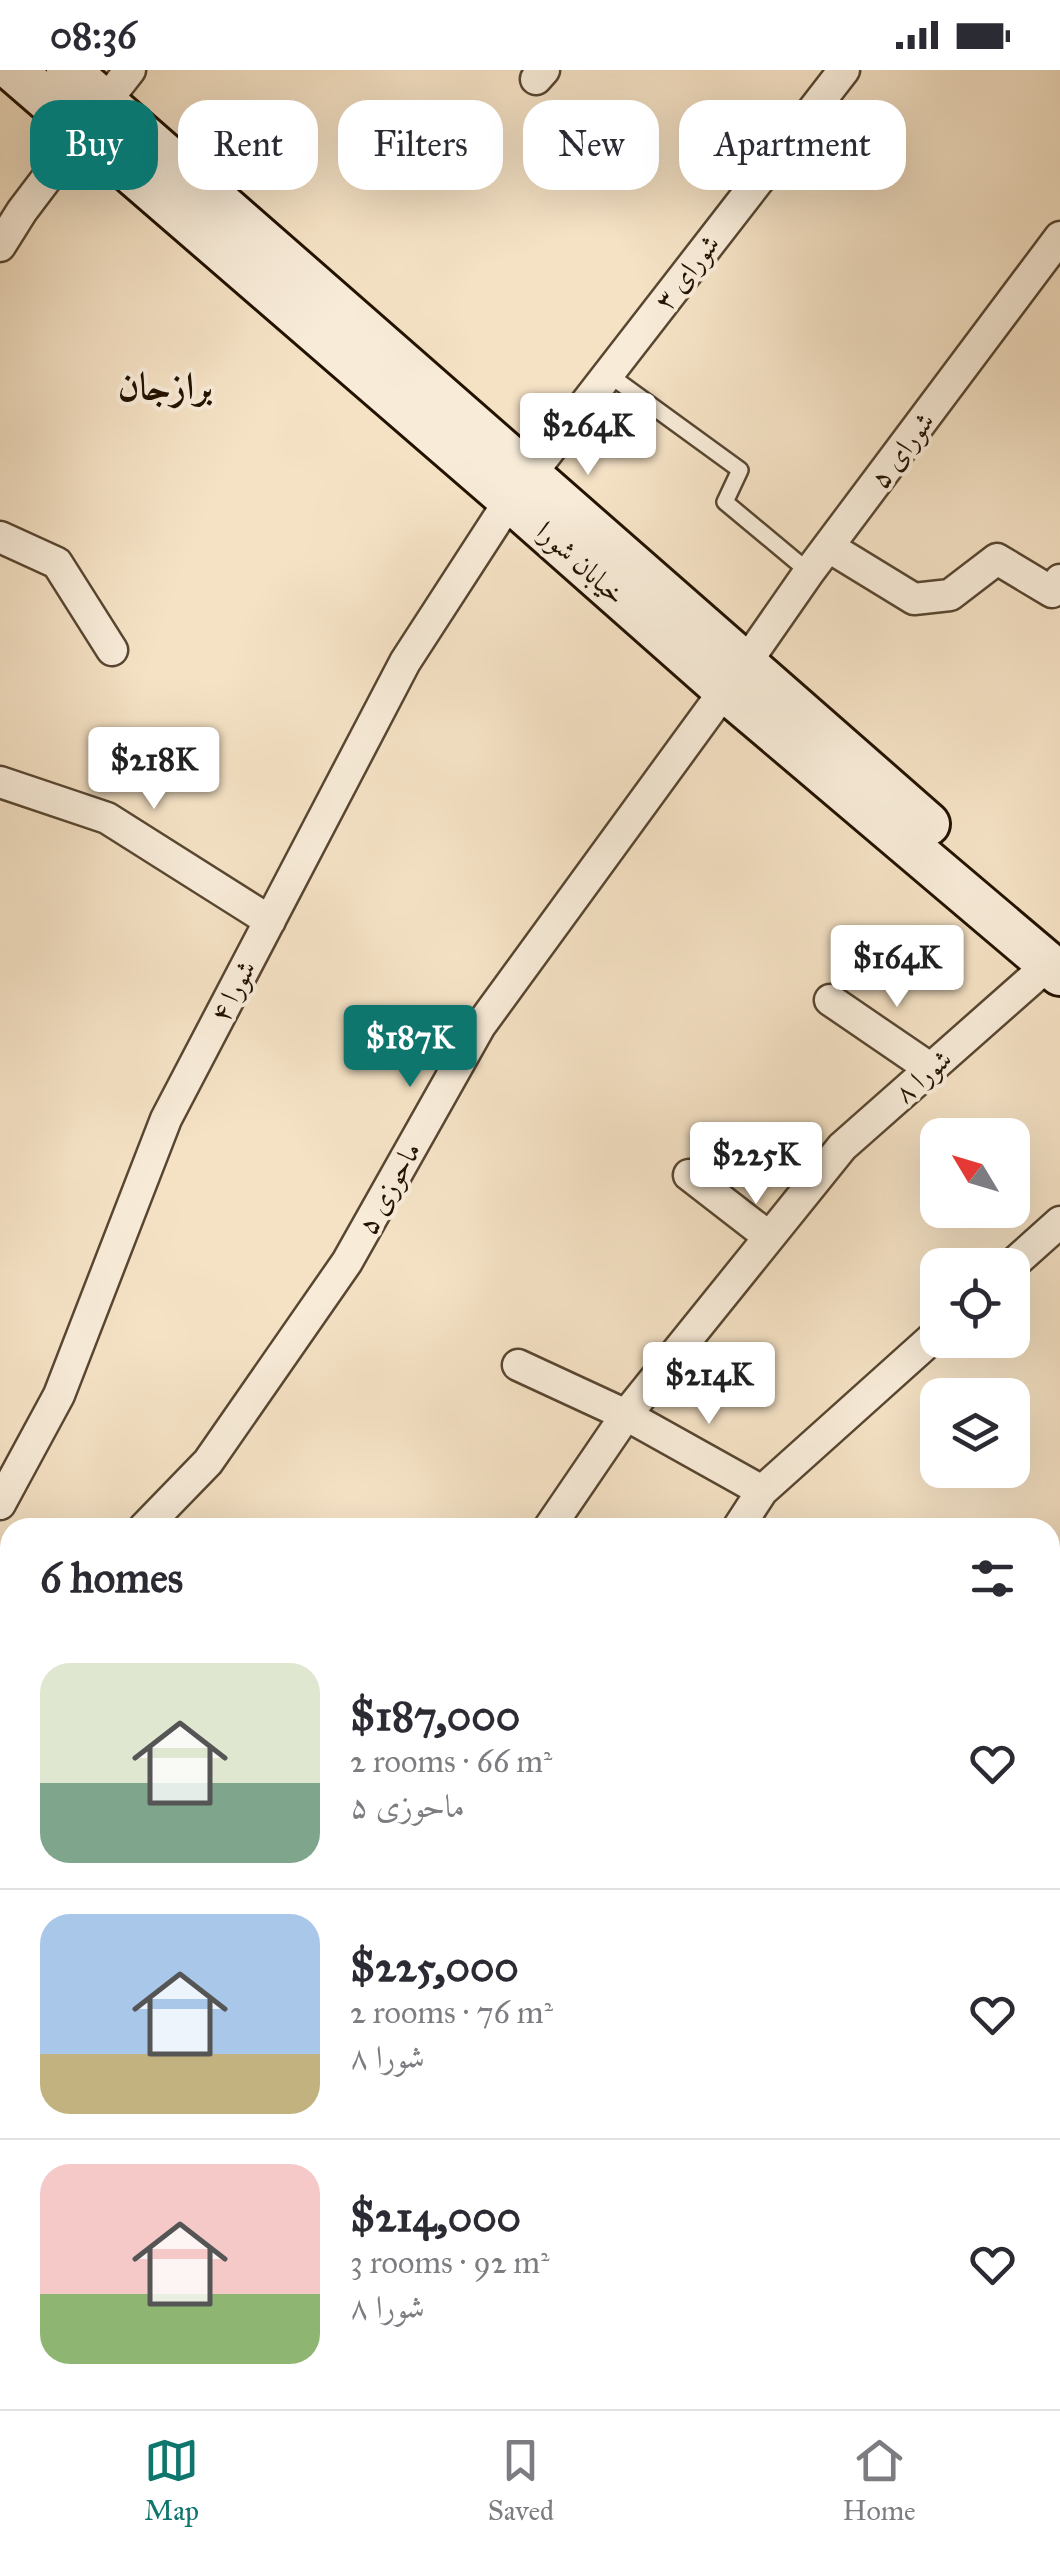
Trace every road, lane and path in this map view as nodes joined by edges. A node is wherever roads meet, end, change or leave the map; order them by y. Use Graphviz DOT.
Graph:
graph roads {
  1 [pos="13,70"];
  2 [pos="68,70"];
  3 [pos="844,70"];
  4 [pos="106,100"];
  5 [pos="158,149"];
  6 [pos="38,190"];
  7 [pos="1060,237"];
  8 [pos="0,246"];
  9 [pos="608,374"];
  10 [pos="520,488"];
  11 [pos="0,537"];
  12 [pos="829,548"];
  13 [pos="810,572"];
  14 [pos="1060,580"];
  15 [pos="112,650"];
  16 [pos="735,677"];
  17 [pos="0,782"];
  18 [pos="270,920"];
  19 [pos="1056,959"];
  20 [pos="830,1000"];
  21 [pos="931,1069"];
  22 [pos="689,1175"];
  23 [pos="1060,1222"];
  24 [pos="770,1237"];
  25 [pos="1030,1249"];
  26 [pos="920,1348"];
  27 [pos="518,1365"];
  28 [pos="626,1414"];
  29 [pos="762,1491"];
  30 [pos="0,1504"];
  31 [pos="154,1518"];
  32 [pos="556,1518"];
  33 [pos="744,1518"];
  1 -- 4 [label="main road, خیابان شورا"];
  2 -- 4 [label="main road, خیابان شورا"];
  3 -- 9 [label="street, شورای ۳"];
  5 -- 10 [label="main road, خیابان شورا"];
  6 -- 8 [label="street"];
  7 -- 12 [label="street, شورای ۵"];
  9 -- 10 [label="street, شورای ۳"];
  9 -- 13 [label="lane"];
  10 -- 16 [label="main road, خیابان شورا"];
  10 -- 18 [label="street, شورا ۴"];
  11 -- 15 [label="street"];
  12 -- 13 [label="street, شورای ۵"];
  12 -- 14 [label="street"];
  13 -- 16 [label="street, شورای ۵"];
  16 -- 19 [label="main road, خیابان شورا"];
  16 -- 31 [label="street, ماحوزی ۵"];
  17 -- 18 [label="street"];
  18 -- 30 [label="street, شورا ۴"];
  19 -- 21 [label="street, شورا ۸"];
  20 -- 21 [label="street"];
  21 -- 24 [label="street, شورا ۸"];
  22 -- 24 [label="street"];
  23 -- 25 [label="street"];
  24 -- 28 [label="street, شورا ۸"];
  26 -- 29 [label="street"];
  27 -- 28 [label="street"];
  28 -- 29 [label="street"];
  28 -- 32 [label="street, شورا ۸"];
  29 -- 33 [label="street"];
}
